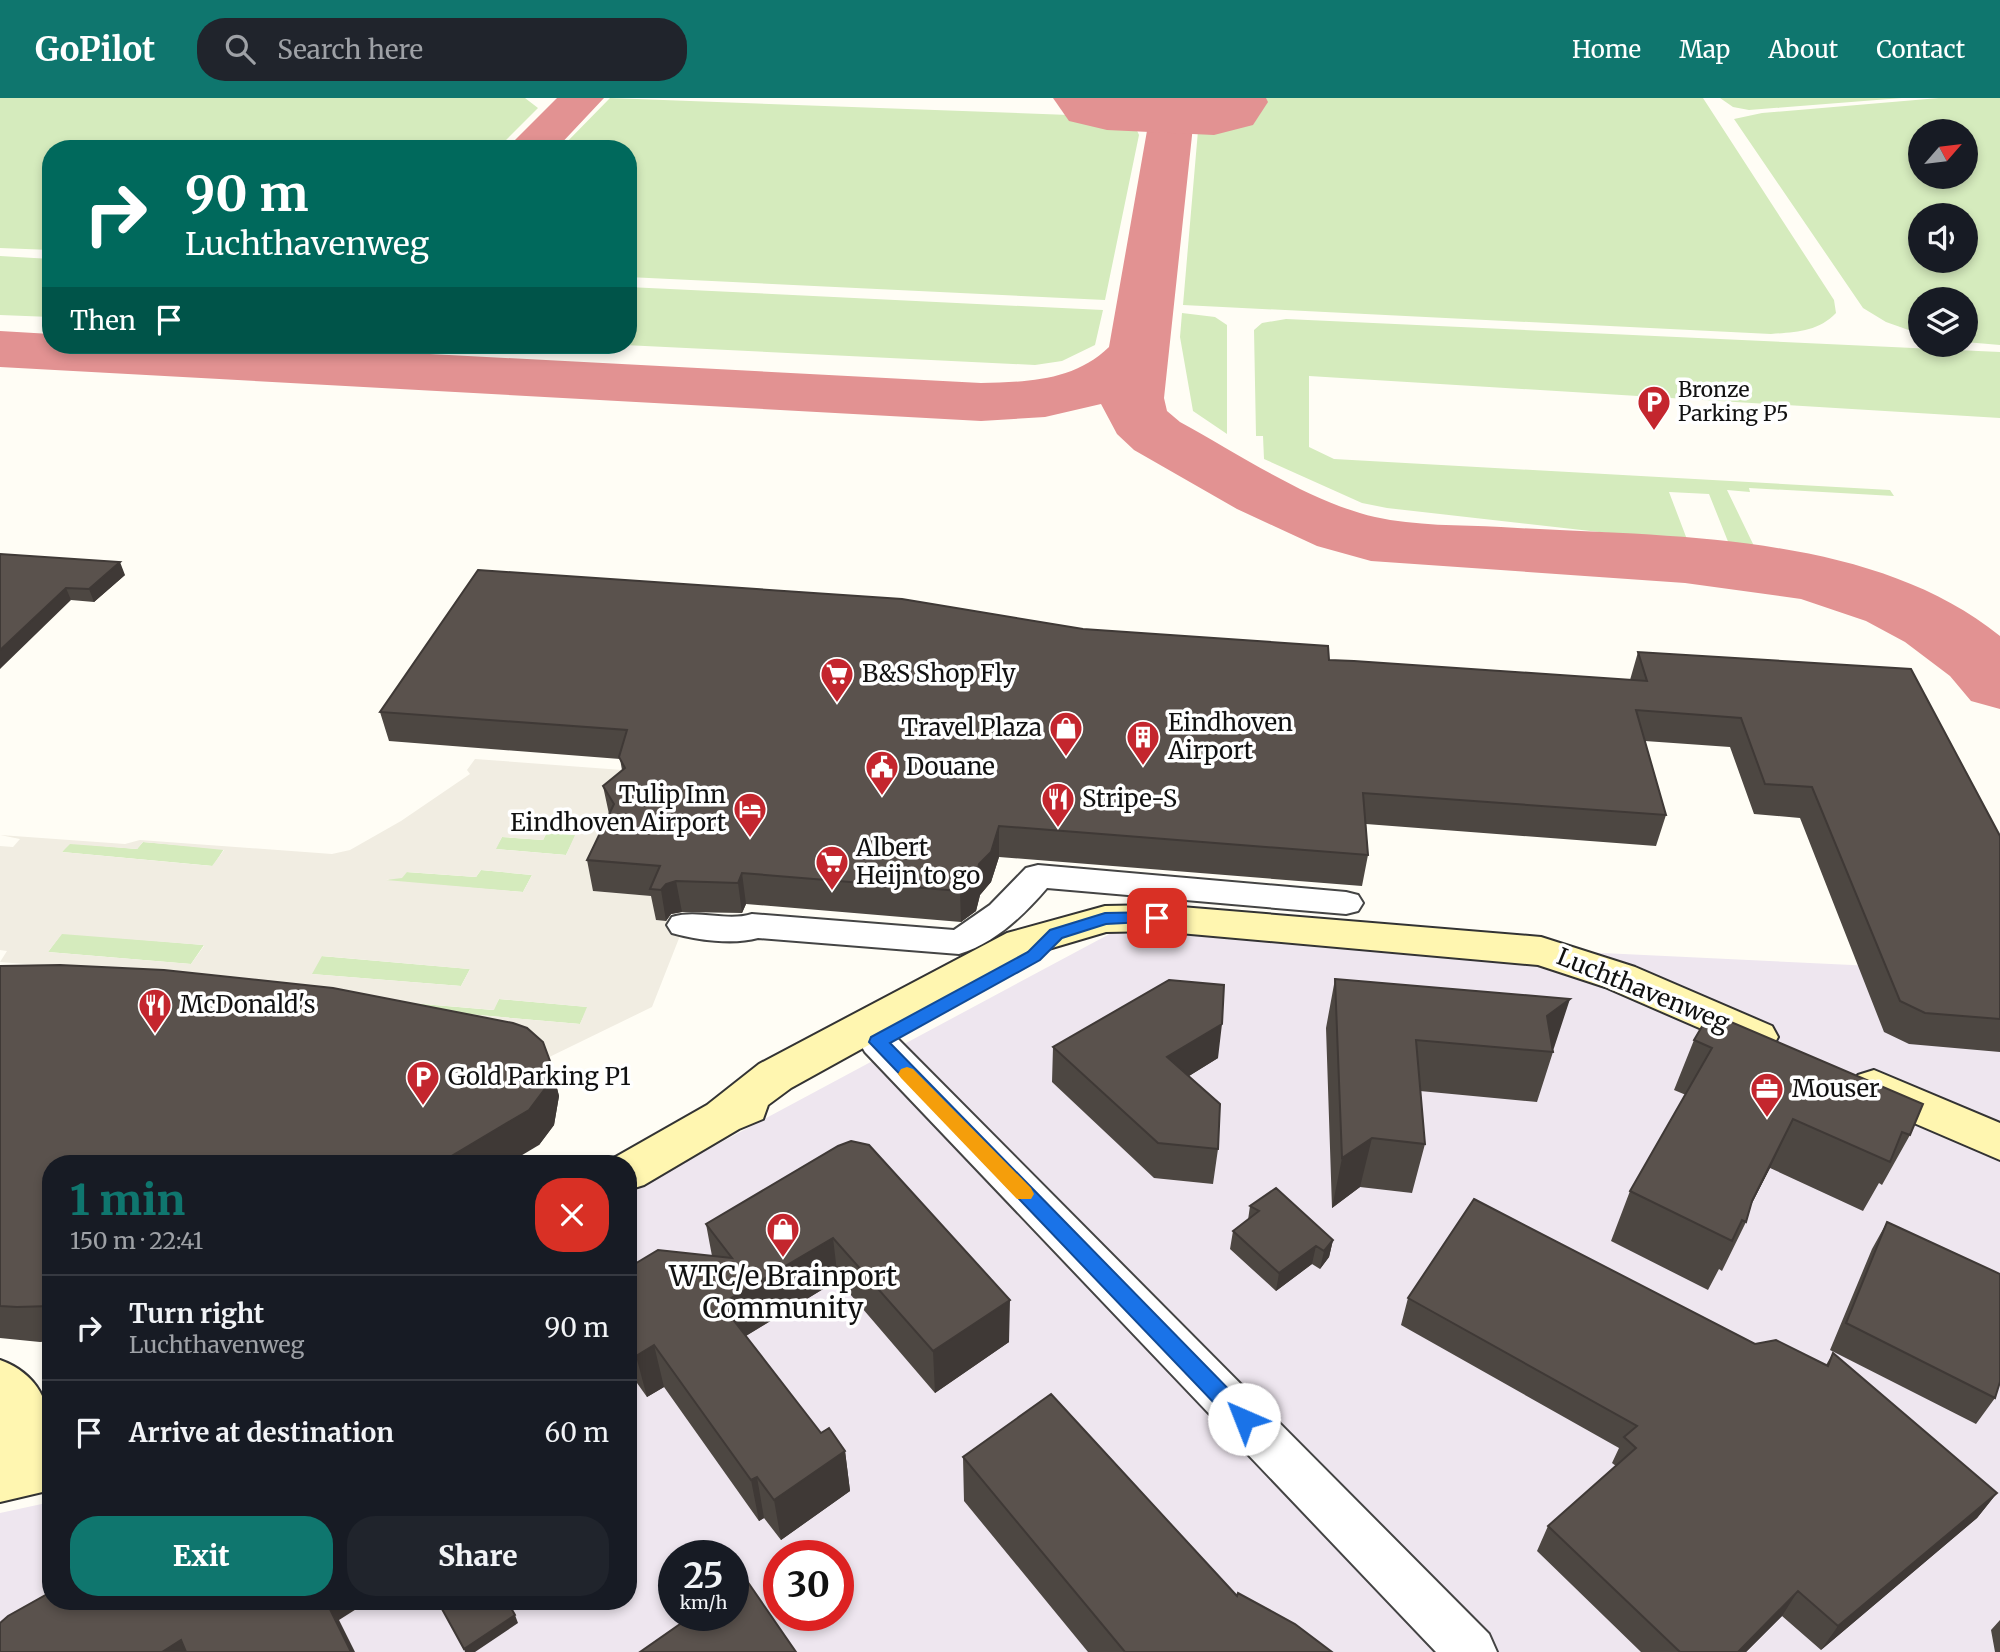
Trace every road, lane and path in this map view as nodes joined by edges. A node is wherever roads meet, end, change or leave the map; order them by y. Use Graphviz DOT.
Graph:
graph roads {
  1 [pos="1346,903"];
  2 [pos="684,925"];
  3 [pos="1056,934"];
  4 [pos="878,1042"];
  5 [pos="1788,1050"];
  6 [pos="1837,1072"];
  7 [pos="723,1117"];
  8 [pos="2000,1142"];
  9 [pos="637,1167"];
  10 [pos="25,1407"];
  11 [pos="42,1467"];
  12 [pos="0,1471"];
  13 [pos="0,1477"];
  14 [pos="1471,1652"];
  1 -- 2 [label="street"];
  3 -- 4 [label="street, Luchthavenweg"];
  3 -- 5 [label="street, Luchthavenweg"];
  3 -- 7 [label="street, Luchthavenweg"];
  4 -- 7 [label="street, Luchthavenweg"];
  4 -- 14 [label="street"];
  6 -- 8 [label="street"];
  7 -- 9 [label="street, Luchthavenweg"];
  10 -- 12 [label="street"];
  11 -- 13 [label="street"];
}
